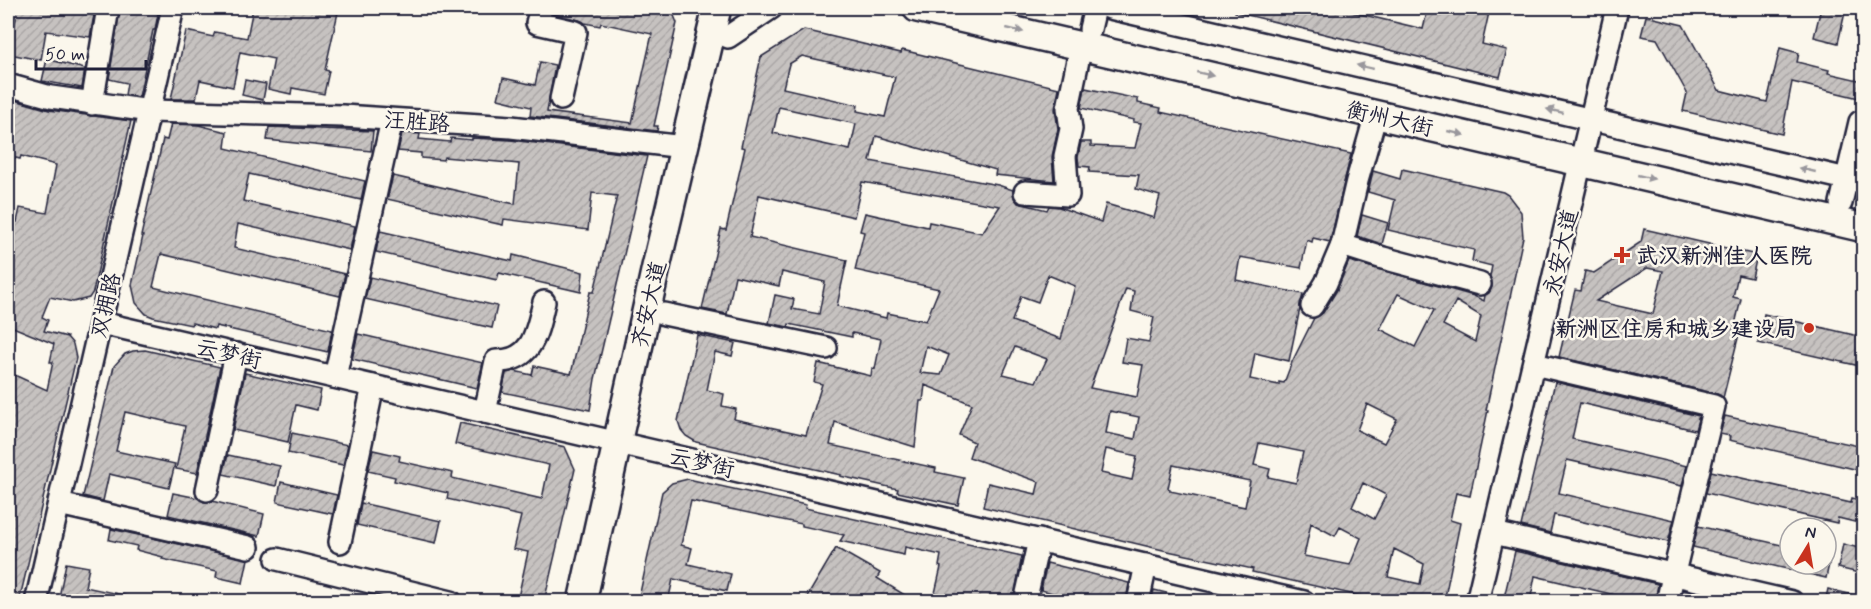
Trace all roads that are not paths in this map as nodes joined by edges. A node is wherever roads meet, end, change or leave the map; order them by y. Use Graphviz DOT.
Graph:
graph roads {
  1 [pos="108,8"];
  2 [pos="174,8"];
  3 [pos="541,8"];
  4 [pos="735,8"];
  5 [pos="771,8"];
  6 [pos="917,8"];
  7 [pos="999,8"];
  8 [pos="1110,8"];
  9 [pos="1617,8"];
  10 [pos="716,20"];
  11 [pos="1089,27"];
  12 [pos="8,85"];
  13 [pos="561,99"];
  14 [pos="92,104"];
  15 [pos="150,111"];
  16 [pos="1376,114"];
  17 [pos="392,120"];
  18 [pos="1860,122"];
  19 [pos="1585,142"];
  20 [pos="684,147"];
  21 [pos="1025,192"];
  22 [pos="1853,194"];
  23 [pos="1863,228"];
  24 [pos="1342,244"];
  25 [pos="1480,284"];
  26 [pos="544,302"];
  27 [pos="1312,306"];
  28 [pos="664,314"];
  29 [pos="101,323"];
  30 [pos="826,348"];
  31 [pos="236,354"];
  32 [pos="1534,364"];
  33 [pos="334,377"];
  34 [pos="374,386"];
  35 [pos="485,412"];
  36 [pos="626,444"];
  37 [pos="207,490"];
  38 [pos="59,504"];
  39 [pos="1494,532"];
  40 [pos="1040,540"];
  41 [pos="340,542"];
  42 [pos="248,547"];
  43 [pos="277,559"];
  44 [pos="1146,565"];
  45 [pos="1674,574"];
  46 [pos="1239,594"];
  47 [pos="36,602"];
  48 [pos="451,602"];
  49 [pos="582,602"];
  50 [pos="600,602"];
  51 [pos="1025,602"];
  52 [pos="1138,602"];
  53 [pos="1304,602"];
  54 [pos="1477,602"];
  55 [pos="1667,602"];
  56 [pos="1792,602"];
  1 -- 14 [label="street"];
  2 -- 15 [label="street, 双拥路"];
  3 -- 13 [label="street"];
  4 -- 10 [label="main road, 齐安大道"];
  5 -- 10 [label="street"];
  6 -- 11 [label="main road, 衡州大街, one-way"];
  7 -- 11 [label="main road, 衡州大街"];
  19 -- 8 [label="street, one-way"];
  9 -- 19 [label="street, 永安大道"];
  10 -- 20 [label="main road, 齐安大道"];
  10 -- 28 [label="main road, 齐安大道"];
  11 -- 16 [label="main road, 衡州大街, one-way"];
  11 -- 19 [label="main road, 衡州大街"];
  11 -- 21 [label="street"];
  12 -- 14 [label="street, 汪胜路"];
  14 -- 15 [label="street, 汪胜路"];
  15 -- 17 [label="street, 汪胜路"];
  15 -- 29 [label="street, 双拥路"];
  16 -- 19 [label="main road, 衡州大街, one-way"];
  16 -- 24 [label="street"];
  17 -- 20 [label="street, 汪胜路"];
  17 -- 33 [label="street"];
  18 -- 22 [label="street"];
  22 -- 19 [label="main road, 衡州大街, one-way"];
  19 -- 23 [label="main road, 衡州大街, one-way"];
  19 -- 32 [label="street, 永安大道"];
  20 -- 36 [label="main road, 齐安大道"];
  24 -- 25 [label="street"];
  24 -- 27 [label="street"];
  26 -- 35 [label="street"];
  28 -- 30 [label="street"];
  28 -- 36 [label="main road, 齐安大道"];
  29 -- 31 [label="street, 云梦街"];
  29 -- 38 [label="street, 双拥路"];
  31 -- 33 [label="street, 云梦街"];
  31 -- 37 [label="street"];
  32 -- 39 [label="street, 永安大道"];
  32 -- 45 [label="street"];
  33 -- 34 [label="street, 云梦街"];
  34 -- 35 [label="street, 云梦街"];
  34 -- 41 [label="street"];
  35 -- 36 [label="street, 云梦街"];
  36 -- 40 [label="street, 云梦街"];
  36 -- 49 [label="main road, 齐安大道"];
  36 -- 50 [label="main road, 齐安大道"];
  38 -- 42 [label="street"];
  38 -- 47 [label="street, 双拥路"];
  39 -- 45 [label="street"];
  39 -- 54 [label="street, 永安大道"];
  40 -- 44 [label="street, 云梦街"];
  40 -- 51 [label="street"];
  43 -- 48 [label="street"];
  44 -- 46 [label="street, 云梦街"];
  44 -- 52 [label="street"];
  45 -- 55 [label="street"];
  45 -- 56 [label="street"];
  46 -- 53 [label="street, 云梦街"];
}
